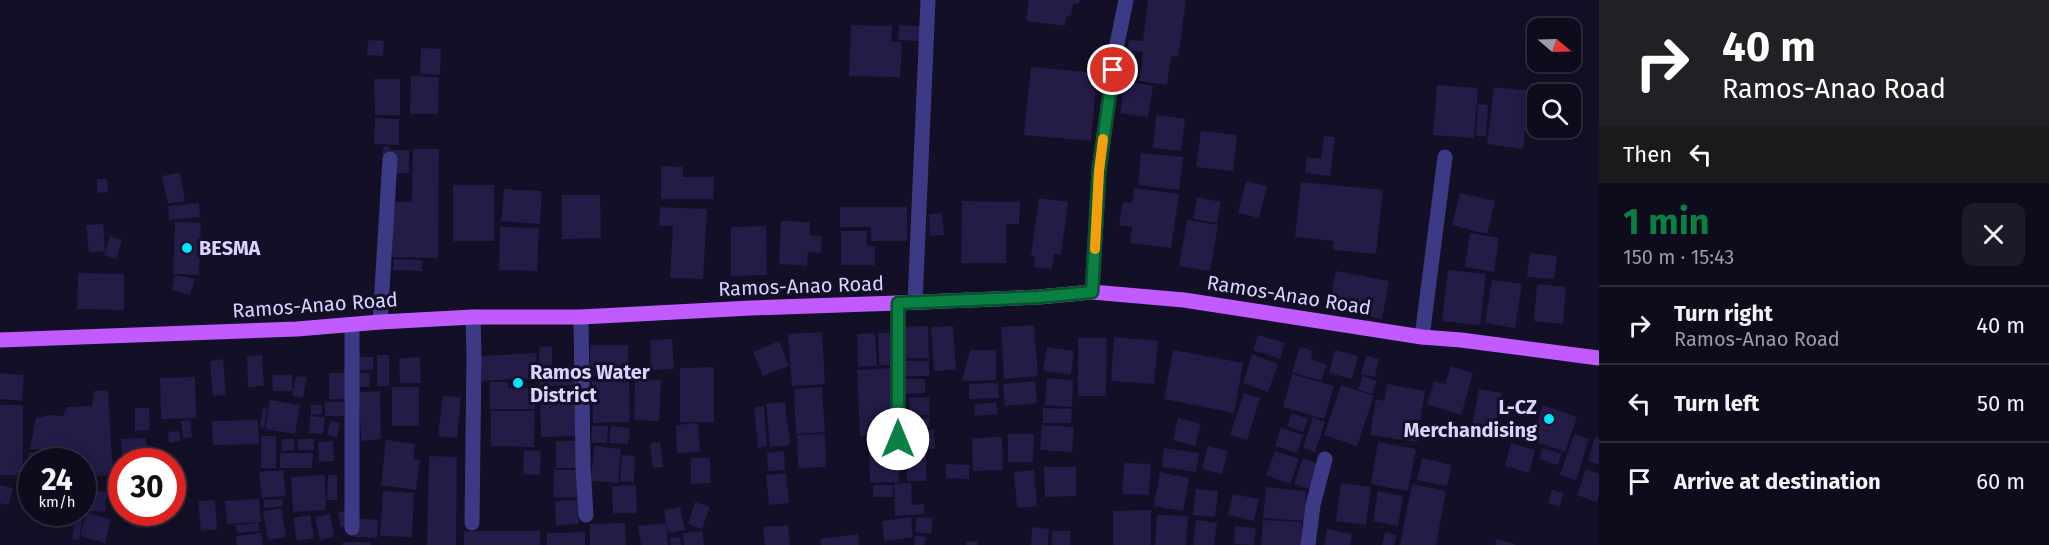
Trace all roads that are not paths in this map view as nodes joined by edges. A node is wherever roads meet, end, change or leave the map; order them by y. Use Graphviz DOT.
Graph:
graph roads {
  1 [pos="928,0"];
  2 [pos="1126,0"];
  3 [pos="1445,157"];
  4 [pos="390,159"];
  5 [pos="1092,292"];
  6 [pos="915,302"];
  7 [pos="898,303"];
  8 [pos="473,317"];
  9 [pos="581,317"];
  10 [pos="380,322"];
  11 [pos="352,325"];
  12 [pos="1422,337"];
  13 [pos="0,340"];
  14 [pos="1599,358"];
  15 [pos="898,439"];
  16 [pos="1325,459"];
  17 [pos="586,514"];
  18 [pos="472,523"];
  19 [pos="352,528"];
  20 [pos="1308,545"];
  1 -- 6 [label="street"];
  2 -- 5 [label="street"];
  3 -- 12 [label="street"];
  4 -- 10 [label="street"];
  5 -- 6 [label="main road, Ramos-Anao Road"];
  5 -- 12 [label="main road, Ramos-Anao Road"];
  6 -- 7 [label="main road, Ramos-Anao Road"];
  7 -- 9 [label="main road, Ramos-Anao Road"];
  7 -- 15 [label="street"];
  8 -- 9 [label="main road, Ramos-Anao Road"];
  8 -- 10 [label="main road, Ramos-Anao Road"];
  8 -- 18 [label="street"];
  9 -- 17 [label="street"];
  10 -- 11 [label="main road, Ramos-Anao Road"];
  11 -- 13 [label="main road, Ramos-Anao Road"];
  11 -- 19 [label="street"];
  12 -- 14 [label="main road, Ramos-Anao Road"];
  16 -- 20 [label="street"];
}
